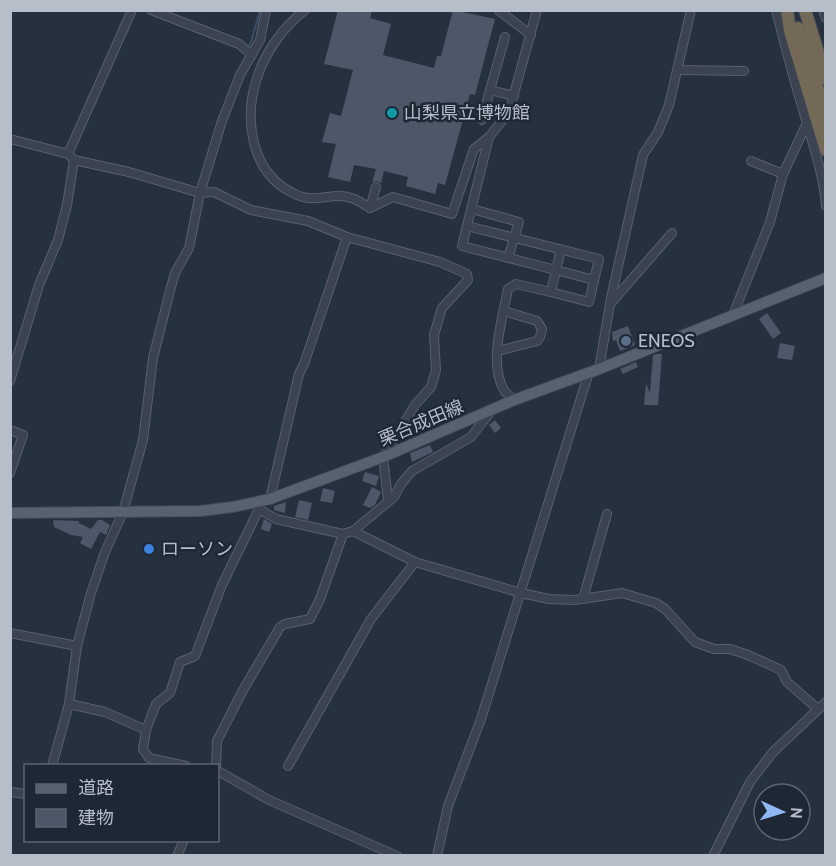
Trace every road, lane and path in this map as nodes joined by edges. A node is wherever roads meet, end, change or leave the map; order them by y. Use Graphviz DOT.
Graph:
graph roads {
  1 [pos="132,10"];
  2 [pos="151,10"];
  3 [pos="266,10"];
  4 [pos="305,10"];
  5 [pos="498,10"];
  6 [pos="537,10"];
  7 [pos="690,10"];
  8 [pos="776,10"];
  9 [pos="787,10"];
  10 [pos="792,10"];
  11 [pos="805,10"];
  12 [pos="812,10"];
  13 [pos="823,10"];
  14 [pos="825,16"];
  15 [pos="531,35"];
  16 [pos="505,37"];
  17 [pos="825,52"];
  18 [pos="252,55"];
  19 [pos="677,70"];
  20 [pos="744,71"];
  21 [pos="825,79"];
  22 [pos="490,90"];
  23 [pos="514,96"];
  24 [pos="825,115"];
  25 [pos="482,120"];
  26 [pos="807,123"];
  27 [pos="489,137"];
  28 [pos="10,139"];
  29 [pos="825,150"];
  30 [pos="71,157"];
  31 [pos="751,161"];
  32 [pos="783,174"];
  33 [pos="376,187"];
  34 [pos="200,193"];
  35 [pos="825,206"];
  36 [pos="370,208"];
  37 [pos="471,209"];
  38 [pos="467,226"];
  39 [pos="672,233"];
  40 [pos="347,237"];
  41 [pos="514,238"];
  42 [pos="561,249"];
  43 [pos="508,258"];
  44 [pos="556,270"];
  45 [pos="825,278"];
  46 [pos="594,280"];
  47 [pos="551,292"];
  48 [pos="610,303"];
  49 [pos="504,311"];
  50 [pos="733,315"];
  51 [pos="498,351"];
  52 [pos="594,371"];
  53 [pos="10,381"];
  54 [pos="514,400"];
  55 [pos="491,411"];
  56 [pos="10,430"];
  57 [pos="383,458"];
  58 [pos="10,473"];
  59 [pos="388,500"];
  60 [pos="264,503"];
  61 [pos="123,512"];
  62 [pos="10,513"];
  63 [pos="607,514"];
  64 [pos="353,531"];
  65 [pos="343,534"];
  66 [pos="415,562"];
  67 [pos="521,593"];
  68 [pos="584,599"];
  69 [pos="10,633"];
  70 [pos="77,646"];
  71 [pos="825,702"];
  72 [pos="69,704"];
  73 [pos="819,711"];
  74 [pos="146,730"];
  75 [pos="52,764"];
  76 [pos="181,764"];
  77 [pos="216,764"];
  78 [pos="288,766"];
  79 [pos="219,772"];
  80 [pos="397,855"];
  81 [pos="437,855"];
  82 [pos="713,855"];
  1 -- 30 [label="street"];
  2 -- 18 [label="street"];
  3 -- 18 [label="street"];
  4 -- 36 [label="street"];
  5 -- 15 [label="street"];
  6 -- 15 [label="street"];
  7 -- 19 [label="street"];
  8 -- 26 [label="street"];
  9 -- 29 [label="highway"];
  10 -- 24 [label="highway"];
  11 -- 21 [label="highway"];
  12 -- 17 [label="highway"];
  13 -- 14 [label="street"];
  15 -- 23 [label="street"];
  16 -- 22 [label="street"];
  18 -- 34 [label="street"];
  19 -- 20 [label="street"];
  19 -- 48 [label="street"];
  22 -- 23 [label="street"];
  22 -- 25 [label="street"];
  23 -- 27 [label="street"];
  26 -- 32 [label="street"];
  26 -- 35 [label="street"];
  27 -- 36 [label="street"];
  27 -- 37 [label="street"];
  28 -- 30 [label="street"];
  30 -- 34 [label="street"];
  30 -- 53 [label="street"];
  31 -- 32 [label="street"];
  32 -- 50 [label="street"];
  33 -- 36 [label="street"];
  34 -- 40 [label="street"];
  34 -- 61 [label="street"];
  37 -- 38 [label="street"];
  37 -- 41 [label="street"];
  38 -- 41 [label="street"];
  38 -- 43 [label="street"];
  39 -- 48 [label="street"];
  40 -- 57 [label="street"];
  40 -- 60 [label="street"];
  41 -- 42 [label="street"];
  41 -- 43 [label="street"];
  42 -- 44 [label="street"];
  42 -- 46 [label="street"];
  43 -- 44 [label="street"];
  44 -- 46 [label="street"];
  44 -- 47 [label="street"];
  45 -- 50 [label="main road, 栗合成田線"];
  46 -- 47 [label="street"];
  47 -- 49 [label="street"];
  48 -- 52 [label="street"];
  49 -- 51 [label="street"];
  49 -- 51 [label="street"];
  50 -- 52 [label="main road, 栗合成田線"];
  51 -- 54 [label="street"];
  52 -- 54 [label="main road, 栗合成田線"];
  52 -- 67 [label="street"];
  54 -- 55 [label="main road, 栗合成田線"];
  55 -- 57 [label="main road, 栗合成田線"];
  55 -- 59 [label="street"];
  56 -- 58 [label="street"];
  57 -- 59 [label="street"];
  57 -- 60 [label="main road, 栗合成田線"];
  59 -- 64 [label="street"];
  60 -- 61 [label="main road, 栗合成田線"];
  60 -- 65 [label="street"];
  60 -- 74 [label="street"];
  61 -- 62 [label="main road, 栗合成田線"];
  61 -- 70 [label="street"];
  63 -- 68 [label="street"];
  64 -- 65 [label="street"];
  64 -- 66 [label="street"];
  65 -- 77 [label="street"];
  66 -- 67 [label="street"];
  66 -- 78 [label="street"];
  67 -- 68 [label="street"];
  67 -- 81 [label="street"];
  68 -- 73 [label="street"];
  69 -- 70 [label="street"];
  70 -- 72 [label="street"];
  71 -- 73 [label="street"];
  72 -- 74 [label="street"];
  72 -- 75 [label="street"];
  73 -- 82 [label="street"];
  74 -- 76 [label="street"];
  79 -- 80 [label="street"];
}
